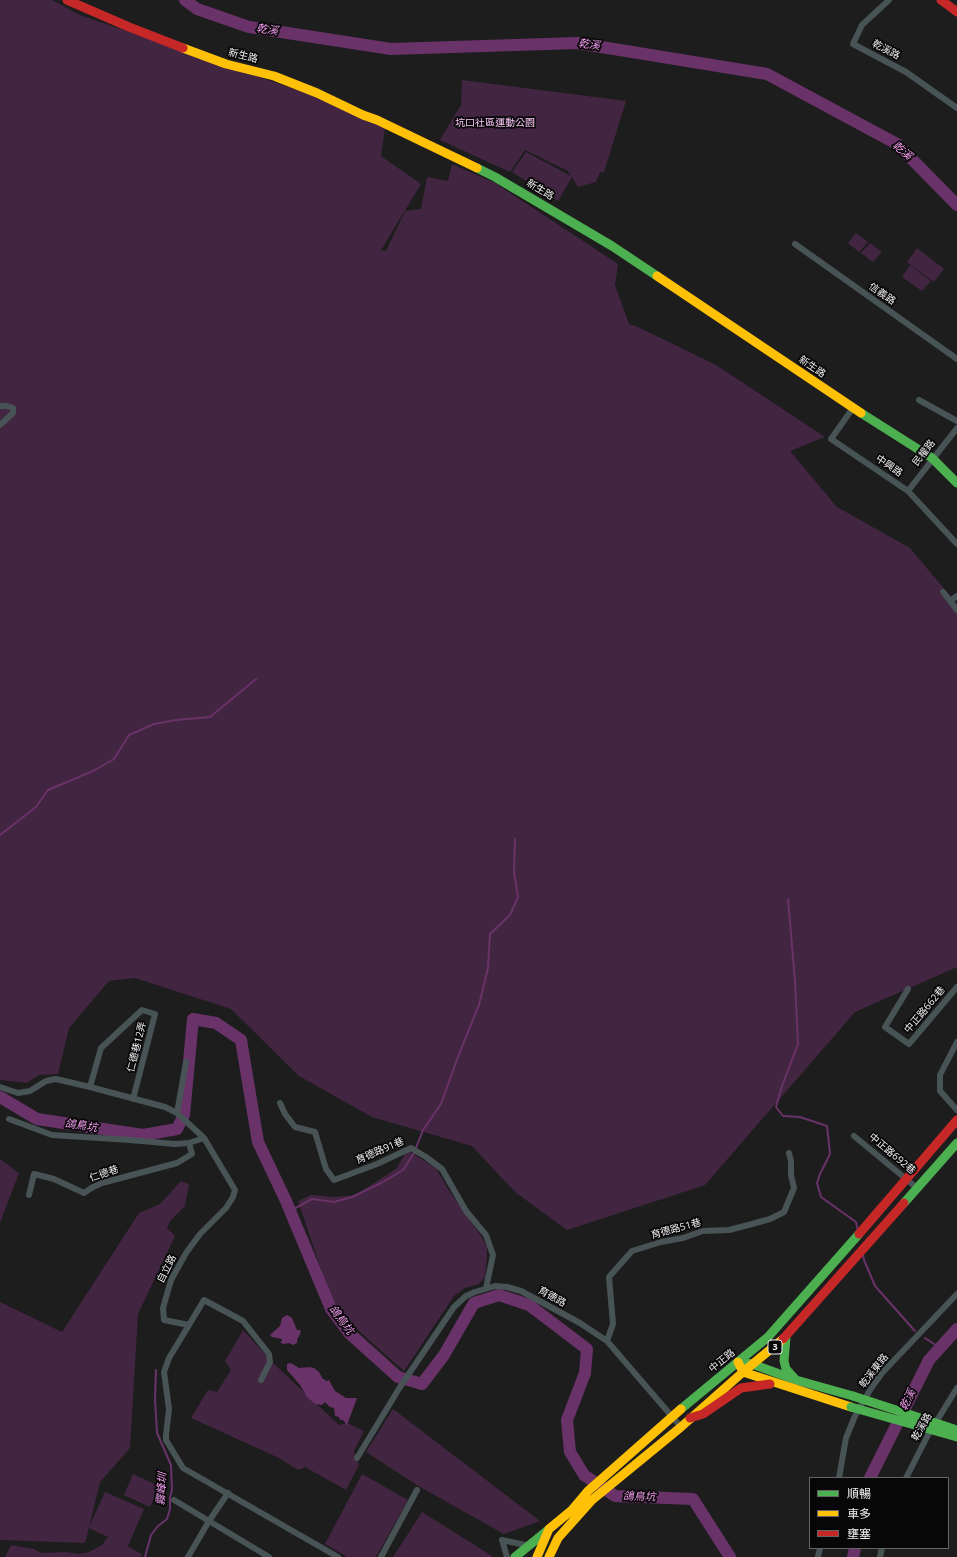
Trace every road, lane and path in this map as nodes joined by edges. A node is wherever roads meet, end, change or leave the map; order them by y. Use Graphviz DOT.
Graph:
graph roads {
  1 [pos="67,0"];
  2 [pos="889,0"];
  3 [pos="941,0"];
  4 [pos="957,12"];
  5 [pos="957,108"];
  6 [pos="795,244"];
  7 [pos="957,359"];
  8 [pos="919,400"];
  9 [pos="0,406"];
  10 [pos="853,408"];
  11 [pos="957,421"];
  12 [pos="0,425"];
  13 [pos="957,428"];
  14 [pos="932,458"];
  15 [pos="957,483"];
  16 [pos="908,491"];
  17 [pos="957,544"];
  18 [pos="943,592"];
  19 [pos="957,596"];
  20 [pos="950,601"];
  21 [pos="957,610"];
  22 [pos="957,986"];
  23 [pos="908,989"];
  24 [pos="957,1042"];
  25 [pos="186,1062"];
  26 [pos="0,1087"];
  27 [pos="90,1087"];
  28 [pos="133,1099"];
  29 [pos="280,1103"];
  30 [pos="957,1110"];
  31 [pos="178,1115"];
  32 [pos="9,1119"];
  33 [pos="957,1120"];
  34 [pos="201,1136"];
  35 [pos="854,1136"];
  36 [pos="189,1143"];
  37 [pos="957,1143"];
  38 [pos="789,1153"];
  39 [pos="906,1179"];
  40 [pos="917,1188"];
  41 [pos="28,1195"];
  42 [pos="486,1288"];
  43 [pos="957,1294"];
  44 [pos="190,1325"];
  45 [pos="786,1337"];
  46 [pos="607,1341"];
  47 [pos="738,1362"];
  48 [pos="752,1364"];
  49 [pos="743,1372"];
  50 [pos="261,1380"];
  51 [pos="796,1380"];
  52 [pos="775,1384"];
  53 [pos="957,1388"];
  54 [pos="672,1416"];
  55 [pos="690,1418"];
  56 [pos="681,1427"];
  57 [pos="957,1430"];
  58 [pos="957,1437"];
  59 [pos="357,1458"];
  60 [pos="839,1477"];
  61 [pos="907,1477"];
  62 [pos="607,1481"];
  63 [pos="417,1490"];
  64 [pos="228,1493"];
  65 [pos="592,1494"];
  66 [pos="174,1500"];
  67 [pos="209,1521"];
  68 [pos="549,1529"];
  69 [pos="558,1538"];
  70 [pos="530,1546"];
  71 [pos="190,1556"];
  72 [pos="269,1557"];
  73 [pos="338,1557"];
  74 [pos="381,1557"];
  75 [pos="506,1557"];
  76 [pos="515,1557"];
  77 [pos="537,1557"];
  78 [pos="549,1557"];
  1 -- 10 [label="main road, 新生路"];
  2 -- 5 [label="street, 乾溪路"];
  3 -- 4 [label="main road"];
  6 -- 7 [label="street, 信義路"];
  8 -- 11 [label="street"];
  9 -- 12 [label="street"];
  10 -- 14 [label="main road, 新生路"];
  10 -- 16 [label="street, 中興路"];
  13 -- 14 [label="street, 民權路"];
  14 -- 15 [label="main road, 新生路"];
  14 -- 16 [label="street, 民權路"];
  16 -- 17 [label="street, 中興路"];
  18 -- 20 [label="street"];
  19 -- 20 [label="street"];
  20 -- 21 [label="street"];
  22 -- 23 [label="street, 中正路662巷"];
  24 -- 30 [label="street"];
  25 -- 31 [label="street"];
  26 -- 27 [label="street"];
  27 -- 28 [label="street"];
  27 -- 28 [label="street, 仁德巷12弄"];
  28 -- 31 [label="street"];
  29 -- 42 [label="street, 育德路91巷"];
  31 -- 34 [label="street"];
  32 -- 36 [label="street"];
  33 -- 39 [label="main road, 3"];
  34 -- 36 [label="street"];
  34 -- 44 [label="street, 自立路"];
  35 -- 39 [label="street, 中正路692巷"];
  36 -- 41 [label="street, 仁德巷"];
  37 -- 40 [label="main road, 3"];
  38 -- 46 [label="street, 育德路51巷"];
  39 -- 40 [label="street, 中正路692巷"];
  39 -- 47 [label="main road, 中正路 / 3"];
  40 -- 45 [label="main road, 3"];
  42 -- 46 [label="street, 育德路"];
  42 -- 59 [label="street, 育德路"];
  43 -- 60 [label="street, 乾溪東路"];
  44 -- 50 [label="street"];
  44 -- 64 [label="street"];
  45 -- 48 [label="main road, 3"];
  45 -- 51 [label="main road"];
  46 -- 54 [label="street, 育德路"];
  47 -- 48 [label="main road"];
  47 -- 49 [label="main road"];
  47 -- 54 [label="main road, 中正路 / 3"];
  48 -- 49 [label="main road, 3"];
  48 -- 51 [label="main road"];
  49 -- 52 [label="main road"];
  49 -- 55 [label="main road, 3"];
  51 -- 57 [label="main road, bridge"];
  52 -- 55 [label="main road"];
  52 -- 58 [label="main road, bridge"];
  53 -- 61 [label="street, 乾溪路"];
  54 -- 56 [label="street, 育德路"];
  54 -- 62 [label="main road, 中正路 / 3"];
  55 -- 56 [label="main road, 3"];
  56 -- 62 [label="main road, 3"];
  62 -- 65 [label="main road, 3"];
  63 -- 74 [label="street"];
  64 -- 67 [label="street"];
  64 -- 73 [label="street"];
  65 -- 68 [label="main road, 3"];
  65 -- 69 [label="main road, 3"];
  66 -- 67 [label="street"];
  67 -- 71 [label="street"];
  67 -- 72 [label="street"];
  68 -- 69 [label="street"];
  68 -- 70 [label="main road"];
  68 -- 77 [label="main road, 3"];
  69 -- 78 [label="main road, 3"];
  70 -- 75 [label="street"];
  70 -- 76 [label="main road"];
}
